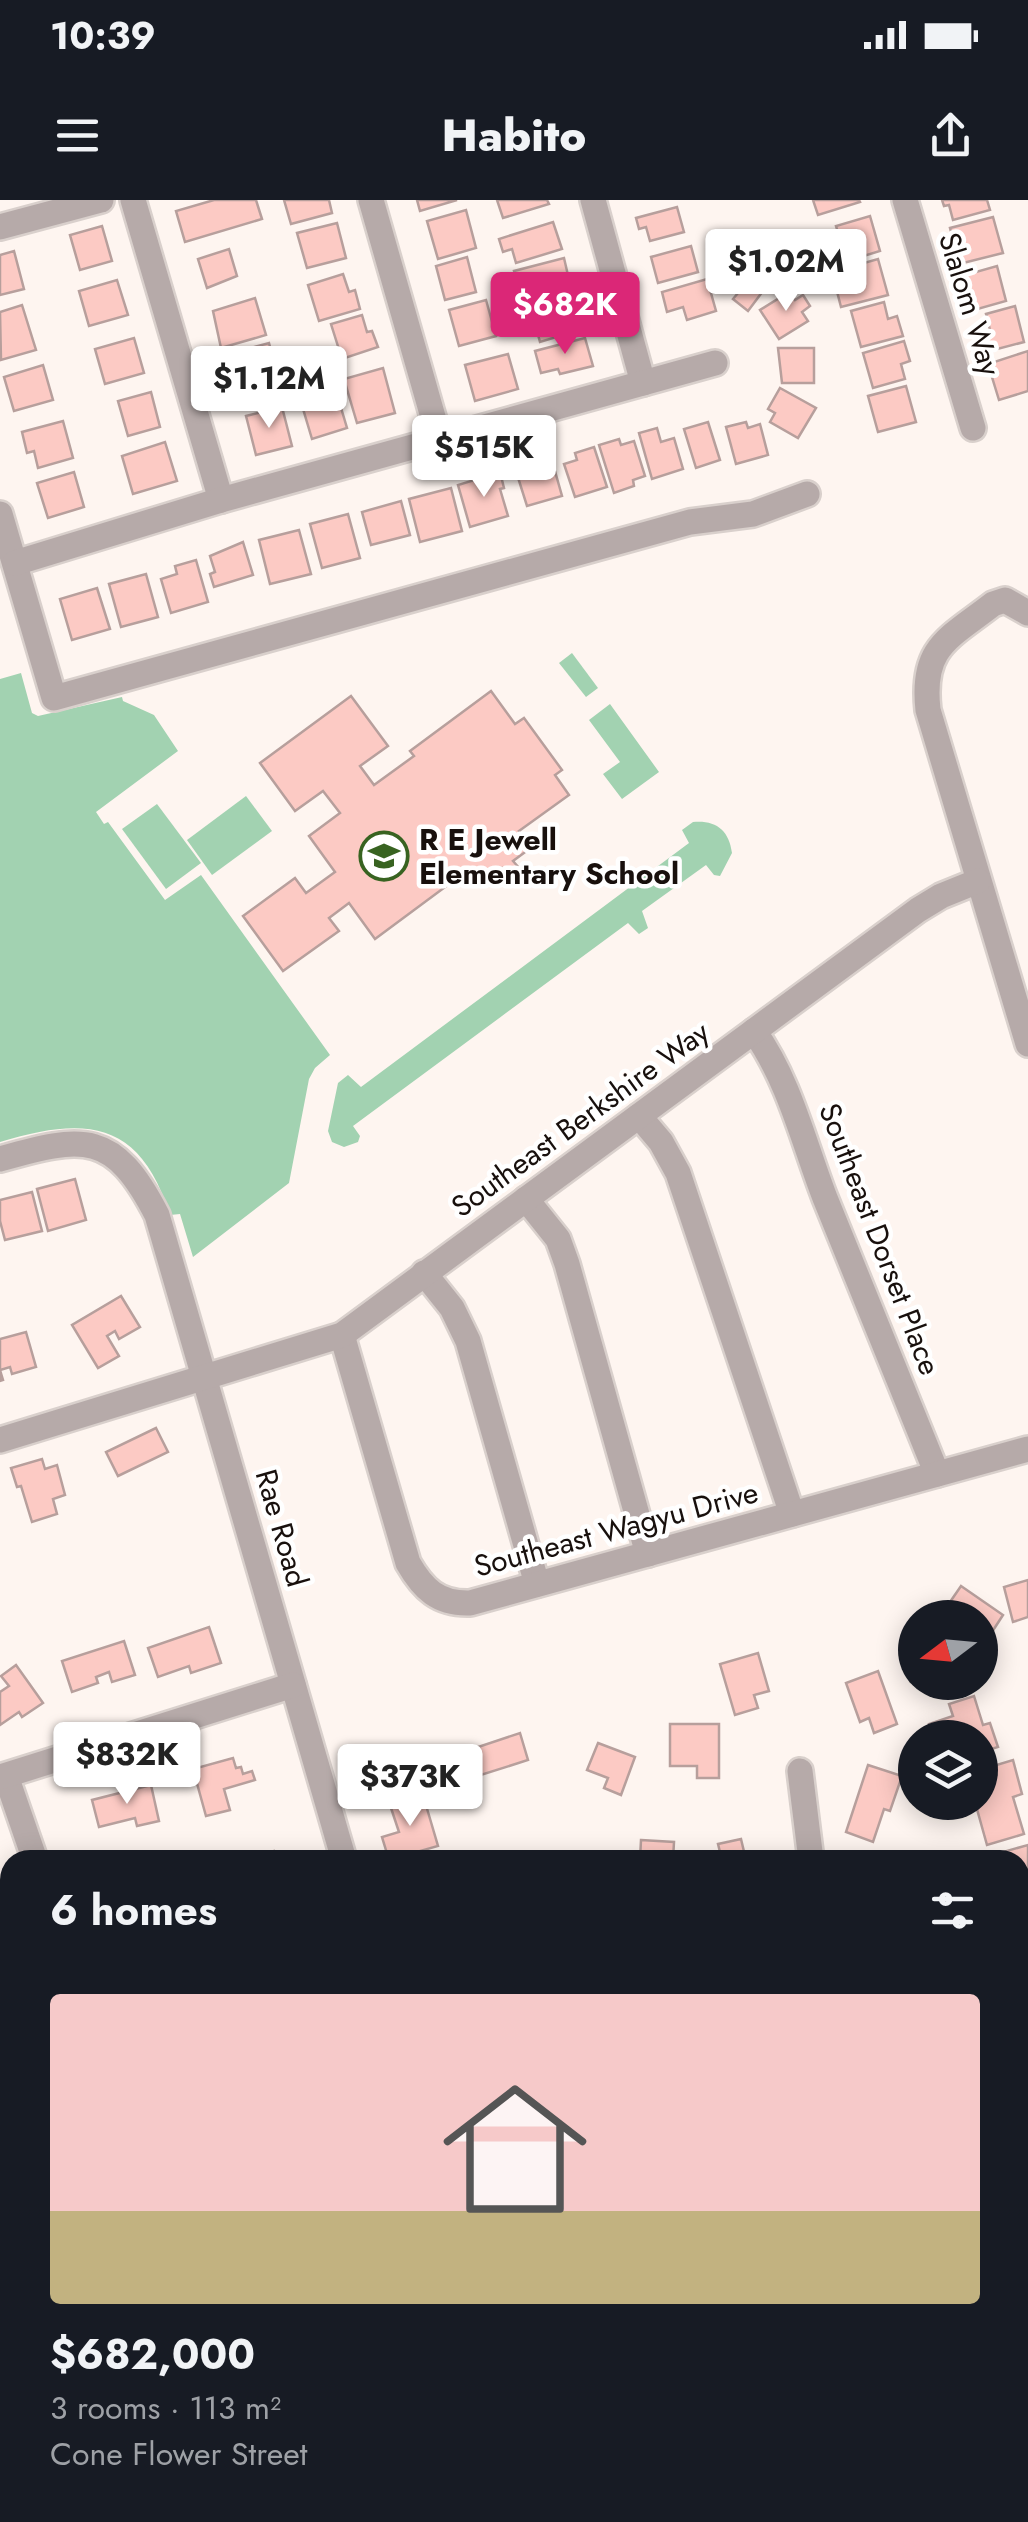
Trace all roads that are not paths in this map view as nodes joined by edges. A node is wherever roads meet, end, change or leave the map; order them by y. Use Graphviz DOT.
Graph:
graph roads {
  1 [pos="102,200"];
  2 [pos="134,200"];
  3 [pos="371,200"];
  4 [pos="593,200"];
  5 [pos="906,200"];
  6 [pos="0,227"];
  7 [pos="715,363"];
  8 [pos="643,382"];
  9 [pos="973,428"];
  10 [pos="439,438"];
  11 [pos="807,494"];
  12 [pos="221,500"];
  13 [pos="0,514"];
  14 [pos="14,563"];
  15 [pos="1028,613"];
  16 [pos="978,881"];
  17 [pos="754,1031"];
  18 [pos="1028,1044"];
  19 [pos="639,1116"];
  20 [pos="0,1159"];
  21 [pos="526,1199"];
  22 [pos="424,1273"];
  23 [pos="342,1335"];
  24 [pos="205,1377"];
  25 [pos="0,1440"];
  26 [pos="1028,1449"];
  27 [pos="937,1474"];
  28 [pos="792,1514"];
  29 [pos="648,1554"];
  30 [pos="538,1584"];
  31 [pos="293,1685"];
  32 [pos="800,1771"];
  33 [pos="3,1776"];
  34 [pos="31,1850"];
  35 [pos="341,1850"];
  36 [pos="810,1850"];
  1 -- 6 [label="street"];
  2 -- 12 [label="street"];
  3 -- 10 [label="street"];
  4 -- 8 [label="street"];
  5 -- 9 [label="street, Slalom Way"];
  7 -- 8 [label="street"];
  8 -- 10 [label="street"];
  10 -- 12 [label="street"];
  11 -- 14 [label="street"];
  12 -- 14 [label="street"];
  13 -- 14 [label="street"];
  15 -- 16 [label="street"];
  16 -- 17 [label="street, Southeast Berkshire Way"];
  16 -- 18 [label="street"];
  17 -- 19 [label="street, Southeast Berkshire Way"];
  17 -- 27 [label="street, Southeast Dorset Place"];
  19 -- 21 [label="street, Southeast Berkshire Way"];
  19 -- 28 [label="street"];
  20 -- 24 [label="street, Rae Road"];
  21 -- 22 [label="street, Southeast Berkshire Way"];
  21 -- 29 [label="street"];
  22 -- 23 [label="street, Southeast Berkshire Way"];
  22 -- 30 [label="street"];
  23 -- 24 [label="street, Southeast Berkshire Way"];
  23 -- 30 [label="street, Southeast Wagyu Drive"];
  24 -- 25 [label="street, Southeast Berkshire Way"];
  24 -- 31 [label="street, Rae Road"];
  26 -- 27 [label="street, Southeast Wagyu Drive"];
  27 -- 28 [label="street, Southeast Wagyu Drive"];
  28 -- 29 [label="street, Southeast Wagyu Drive"];
  29 -- 30 [label="street, Southeast Wagyu Drive"];
  31 -- 33 [label="street"];
  31 -- 35 [label="street, Rae Road"];
  32 -- 36 [label="street"];
  33 -- 34 [label="street"];
}
